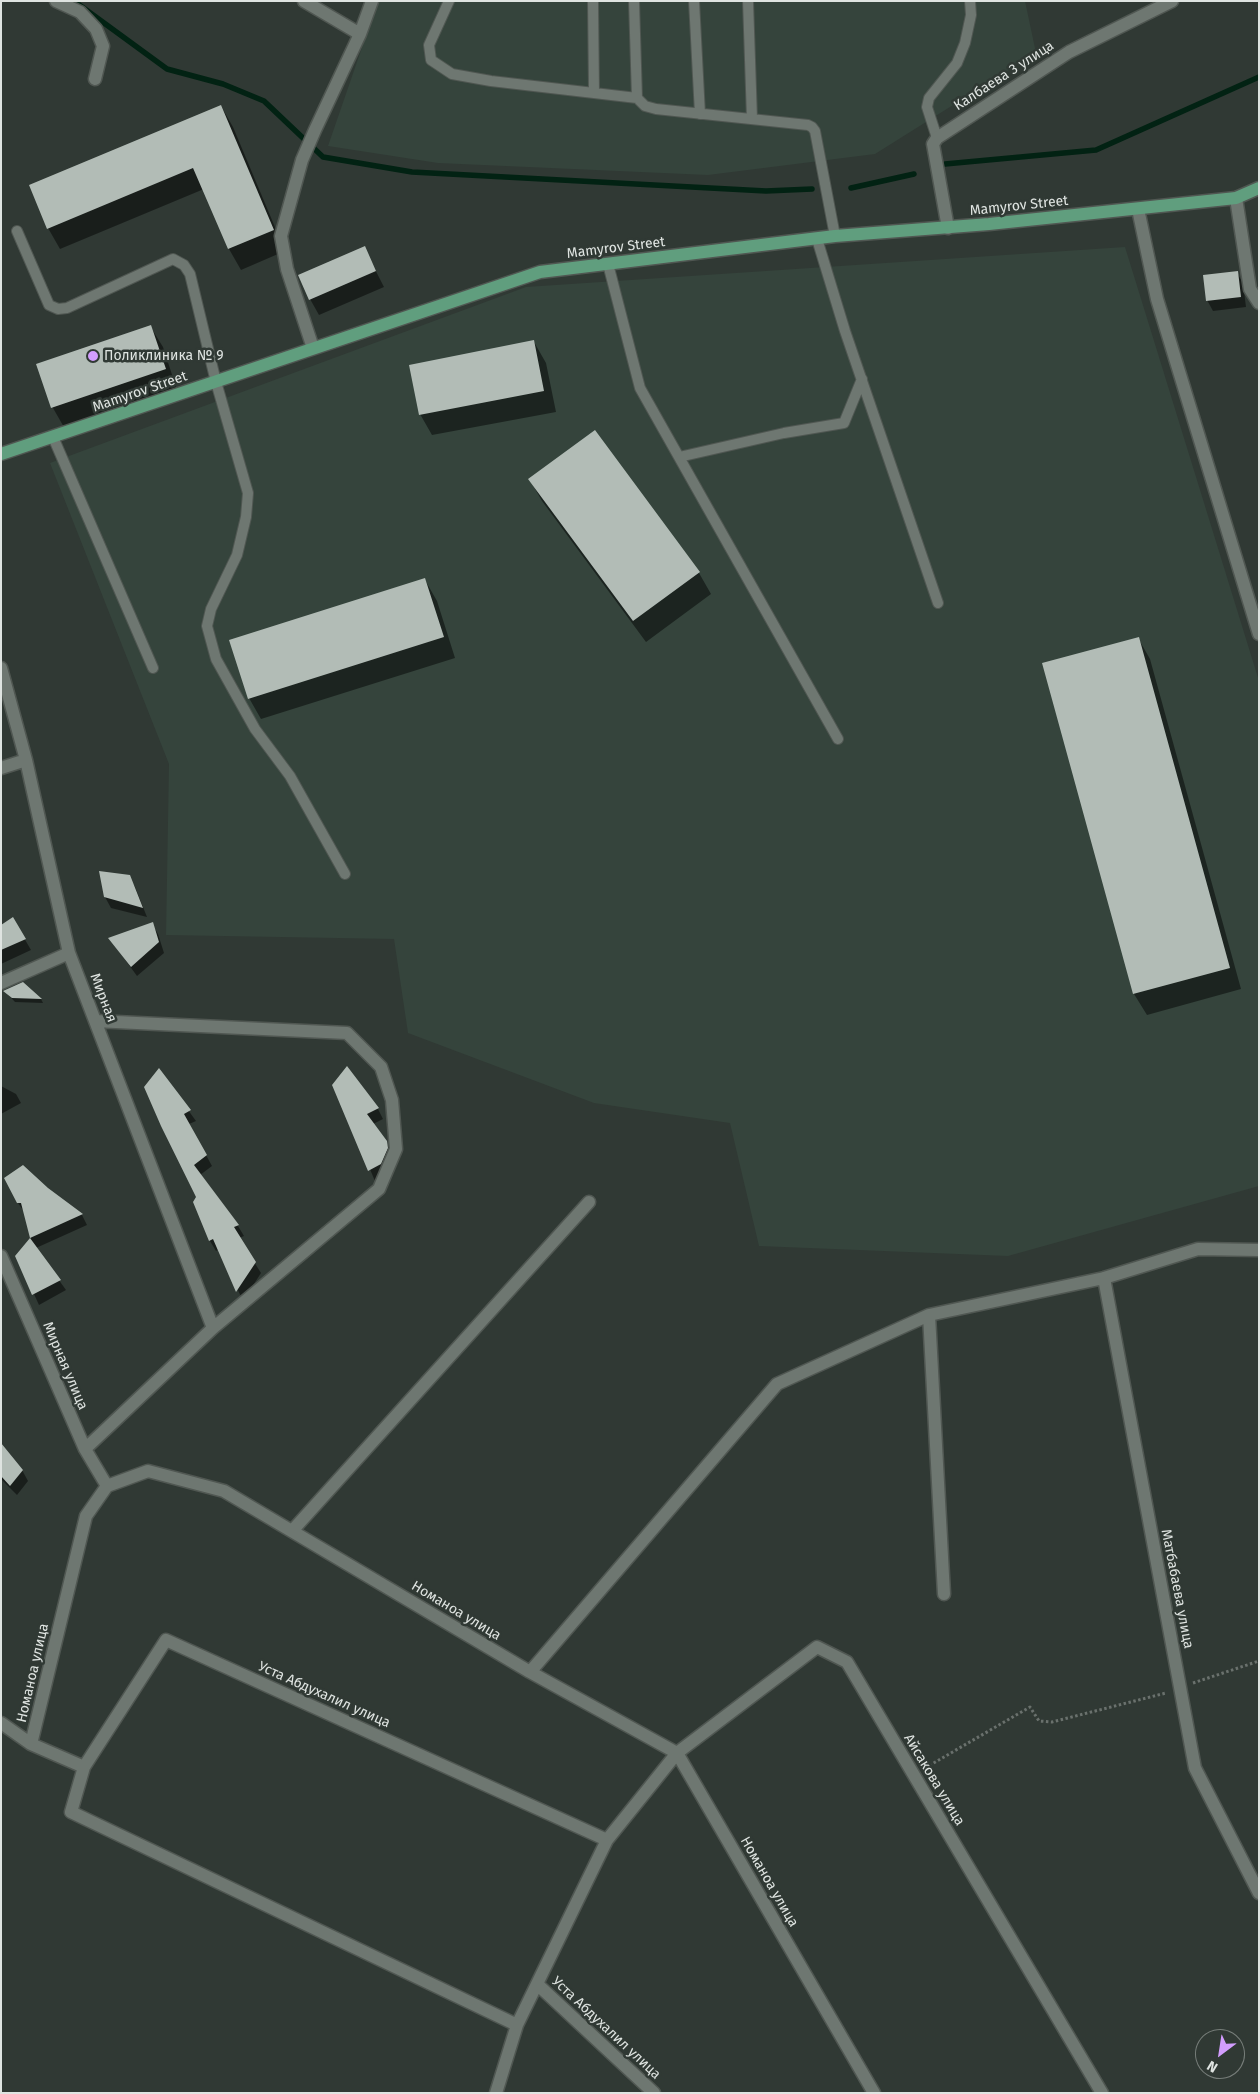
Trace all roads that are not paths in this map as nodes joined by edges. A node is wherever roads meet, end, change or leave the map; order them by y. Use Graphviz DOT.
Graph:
graph roads {
  1 [pos="56,1"];
  2 [pos="304,1"];
  3 [pos="372,1"];
  4 [pos="449,1"];
  5 [pos="593,1"];
  6 [pos="634,1"];
  7 [pos="694,1"];
  8 [pos="748,1"];
  9 [pos="970,1"];
  10 [pos="1172,1"];
  11 [pos="360,34"];
  12 [pos="95,79"];
  13 [pos="594,93"];
  14 [pos="637,98"];
  15 [pos="700,114"];
  16 [pos="752,119"];
  17 [pos="937,138"];
  18 [pos="1259,188"];
  19 [pos="1236,198"];
  20 [pos="1138,209"];
  21 [pos="948,228"];
  22 [pos="17,231"];
  23 [pos="835,236"];
  24 [pos="817,239"];
  25 [pos="608,264"];
  26 [pos="1259,303"];
  27 [pos="313,348"];
  28 [pos="862,379"];
  29 [pos="216,382"];
  30 [pos="53,437"];
  31 [pos="1,454"];
  32 [pos="679,457"];
  33 [pos="938,603"];
  34 [pos="1259,634"];
  35 [pos="1,668"];
  36 [pos="153,668"];
  37 [pos="838,739"];
  38 [pos="26,760"];
  39 [pos="1,768"];
  40 [pos="345,874"];
  41 [pos="69,953"];
  42 [pos="1,983"];
  43 [pos="95,1021"];
  44 [pos="589,1202"];
  45 [pos="1259,1250"];
  46 [pos="1,1256"];
  47 [pos="1104,1278"];
  48 [pos="929,1315"];
  49 [pos="214,1328"];
  50 [pos="85,1449"];
  51 [pos="107,1486"];
  52 [pos="292,1531"];
  53 [pos="944,1594"];
  54 [pos="530,1672"];
  55 [pos="1,1723"];
  56 [pos="31,1744"];
  57 [pos="677,1753"];
  58 [pos="84,1767"];
  59 [pos="607,1840"];
  60 [pos="1259,1893"];
  61 [pos="537,1984"];
  62 [pos="517,2025"];
  63 [pos="496,2093"];
  64 [pos="654,2093"];
  65 [pos="874,2093"];
  66 [pos="1102,2093"];
  1 -- 12 [label="street"];
  2 -- 11 [label="street"];
  3 -- 11 [label="street"];
  4 -- 13 [label="lane"];
  5 -- 13 [label="lane"];
  6 -- 14 [label="lane"];
  7 -- 15 [label="lane"];
  8 -- 16 [label="lane"];
  9 -- 17 [label="lane"];
  10 -- 17 [label="street, Калбаева 3 улица"];
  11 -- 27 [label="street"];
  13 -- 14 [label="lane"];
  14 -- 15 [label="lane"];
  15 -- 16 [label="lane"];
  16 -- 23 [label="lane"];
  17 -- 21 [label="street"];
  18 -- 19 [label="main road, Mamyrov Street"];
  19 -- 20 [label="main road, Mamyrov Street"];
  19 -- 26 [label="street"];
  20 -- 21 [label="main road, Mamyrov Street"];
  20 -- 34 [label="street"];
  21 -- 23 [label="main road, Mamyrov Street"];
  22 -- 29 [label="lane"];
  23 -- 24 [label="main road, Mamyrov Street"];
  24 -- 25 [label="main road, Mamyrov Street"];
  24 -- 28 [label="lane"];
  25 -- 27 [label="main road, Mamyrov Street"];
  25 -- 32 [label="lane"];
  27 -- 29 [label="main road, Mamyrov Street"];
  28 -- 32 [label="lane"];
  28 -- 33 [label="lane"];
  29 -- 30 [label="main road, Mamyrov Street"];
  29 -- 40 [label="lane"];
  30 -- 31 [label="main road, Mamyrov Street"];
  30 -- 36 [label="lane"];
  32 -- 37 [label="lane"];
  35 -- 38 [label="street, Мирная"];
  38 -- 39 [label="street"];
  38 -- 41 [label="street, Мирная"];
  41 -- 42 [label="street"];
  41 -- 43 [label="street, Мирная"];
  43 -- 49 [label="street, Мирная"];
  43 -- 49 [label="street"];
  44 -- 52 [label="street"];
  45 -- 47 [label="street"];
  46 -- 50 [label="street, Мирная улица"];
  47 -- 48 [label="street"];
  47 -- 60 [label="street, Матбабаева улица"];
  48 -- 53 [label="street"];
  48 -- 54 [label="street"];
  49 -- 50 [label="street"];
  50 -- 51 [label="street, Мирная улица"];
  51 -- 52 [label="street, Номаноа улица"];
  51 -- 56 [label="street, Номаноа улица"];
  52 -- 54 [label="street, Номаноа улица"];
  54 -- 57 [label="street, Номаноа улица"];
  55 -- 56 [label="street"];
  56 -- 58 [label="street"];
  57 -- 59 [label="street"];
  57 -- 65 [label="street, Номаноа улица"];
  57 -- 66 [label="street, Айсакова улица"];
  58 -- 59 [label="street, Уста Абдухалил улица"];
  58 -- 62 [label="street, Уста Абдухалил улица"];
  59 -- 61 [label="street"];
  61 -- 62 [label="street"];
  61 -- 64 [label="street, Уста Абдухалил улица"];
  62 -- 63 [label="street"];
}
